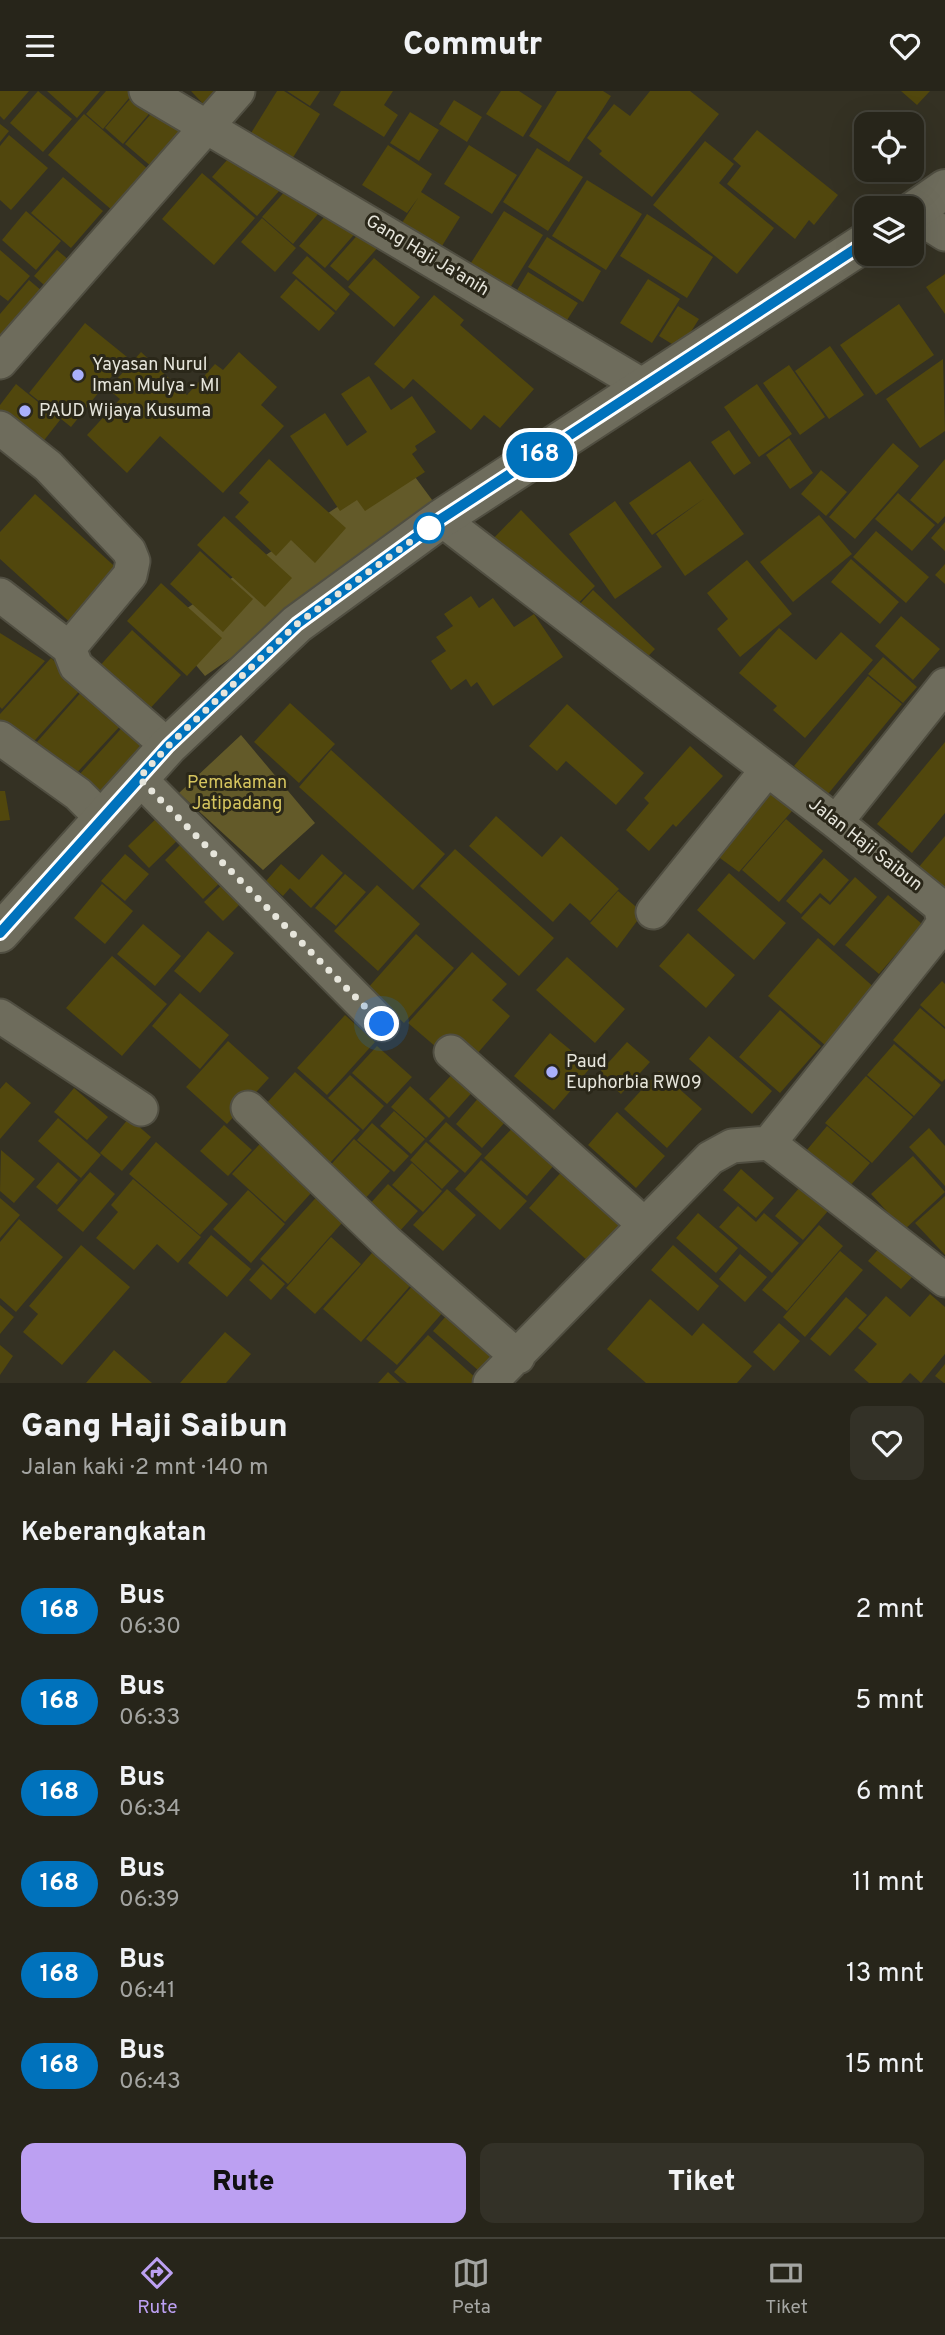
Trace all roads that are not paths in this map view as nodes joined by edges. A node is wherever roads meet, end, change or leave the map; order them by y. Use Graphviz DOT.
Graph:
graph roads {
  1 [pos="146,91"];
  2 [pos="238,91"];
  3 [pos="207,127"];
  4 [pos="945,189"];
  5 [pos="924,204"];
  6 [pos="924,221"];
  7 [pos="945,235"];
  8 [pos="854,250"];
  9 [pos="0,362"];
  10 [pos="645,387"];
  11 [pos="0,428"];
  12 [pos="441,519"];
  13 [pos="0,595"];
  14 [pos="69,648"];
  15 [pos="945,685"];
  16 [pos="0,738"];
  17 [pos="168,746"];
  18 [pos="767,770"];
  19 [pos="139,778"];
  20 [pos="102,818"];
  21 [pos="836,822"];
  22 [pos="653,912"];
  23 [pos="944,916"];
  24 [pos="0,933"];
  25 [pos="0,1016"];
  26 [pos="382,1024"];
  27 [pos="451,1052"];
  28 [pos="248,1108"];
  29 [pos="141,1109"];
  30 [pos="769,1143"];
  31 [pos="644,1224"];
  32 [pos="945,1280"];
  33 [pos="518,1357"];
  34 [pos="490,1383"];
  1 -- 3 [label="street, Gang Haji Ja'anih"];
  2 -- 3 [label="street"];
  3 -- 9 [label="street"];
  3 -- 10 [label="street, Gang Haji Ja'anih"];
  4 -- 5 [label="street"];
  6 -- 7 [label="street"];
  8 -- 10 [label="street"];
  10 -- 12 [label="street"];
  11 -- 14 [label="street"];
  12 -- 17 [label="street"];
  12 -- 18 [label="street, Jalan Haji Saibun"];
  13 -- 14 [label="street"];
  14 -- 17 [label="street"];
  15 -- 21 [label="street"];
  16 -- 20 [label="street"];
  17 -- 19 [label="street"];
  18 -- 21 [label="street, Jalan Haji Saibun"];
  18 -- 22 [label="street"];
  19 -- 20 [label="street"];
  19 -- 26 [label="street"];
  20 -- 24 [label="street"];
  21 -- 23 [label="street, Jalan Haji Saibun"];
  23 -- 30 [label="street, Jalan Haji Saibun"];
  25 -- 29 [label="street"];
  27 -- 31 [label="street"];
  28 -- 33 [label="street"];
  30 -- 31 [label="street"];
  30 -- 32 [label="street"];
  31 -- 33 [label="street"];
  33 -- 34 [label="street"];
}
